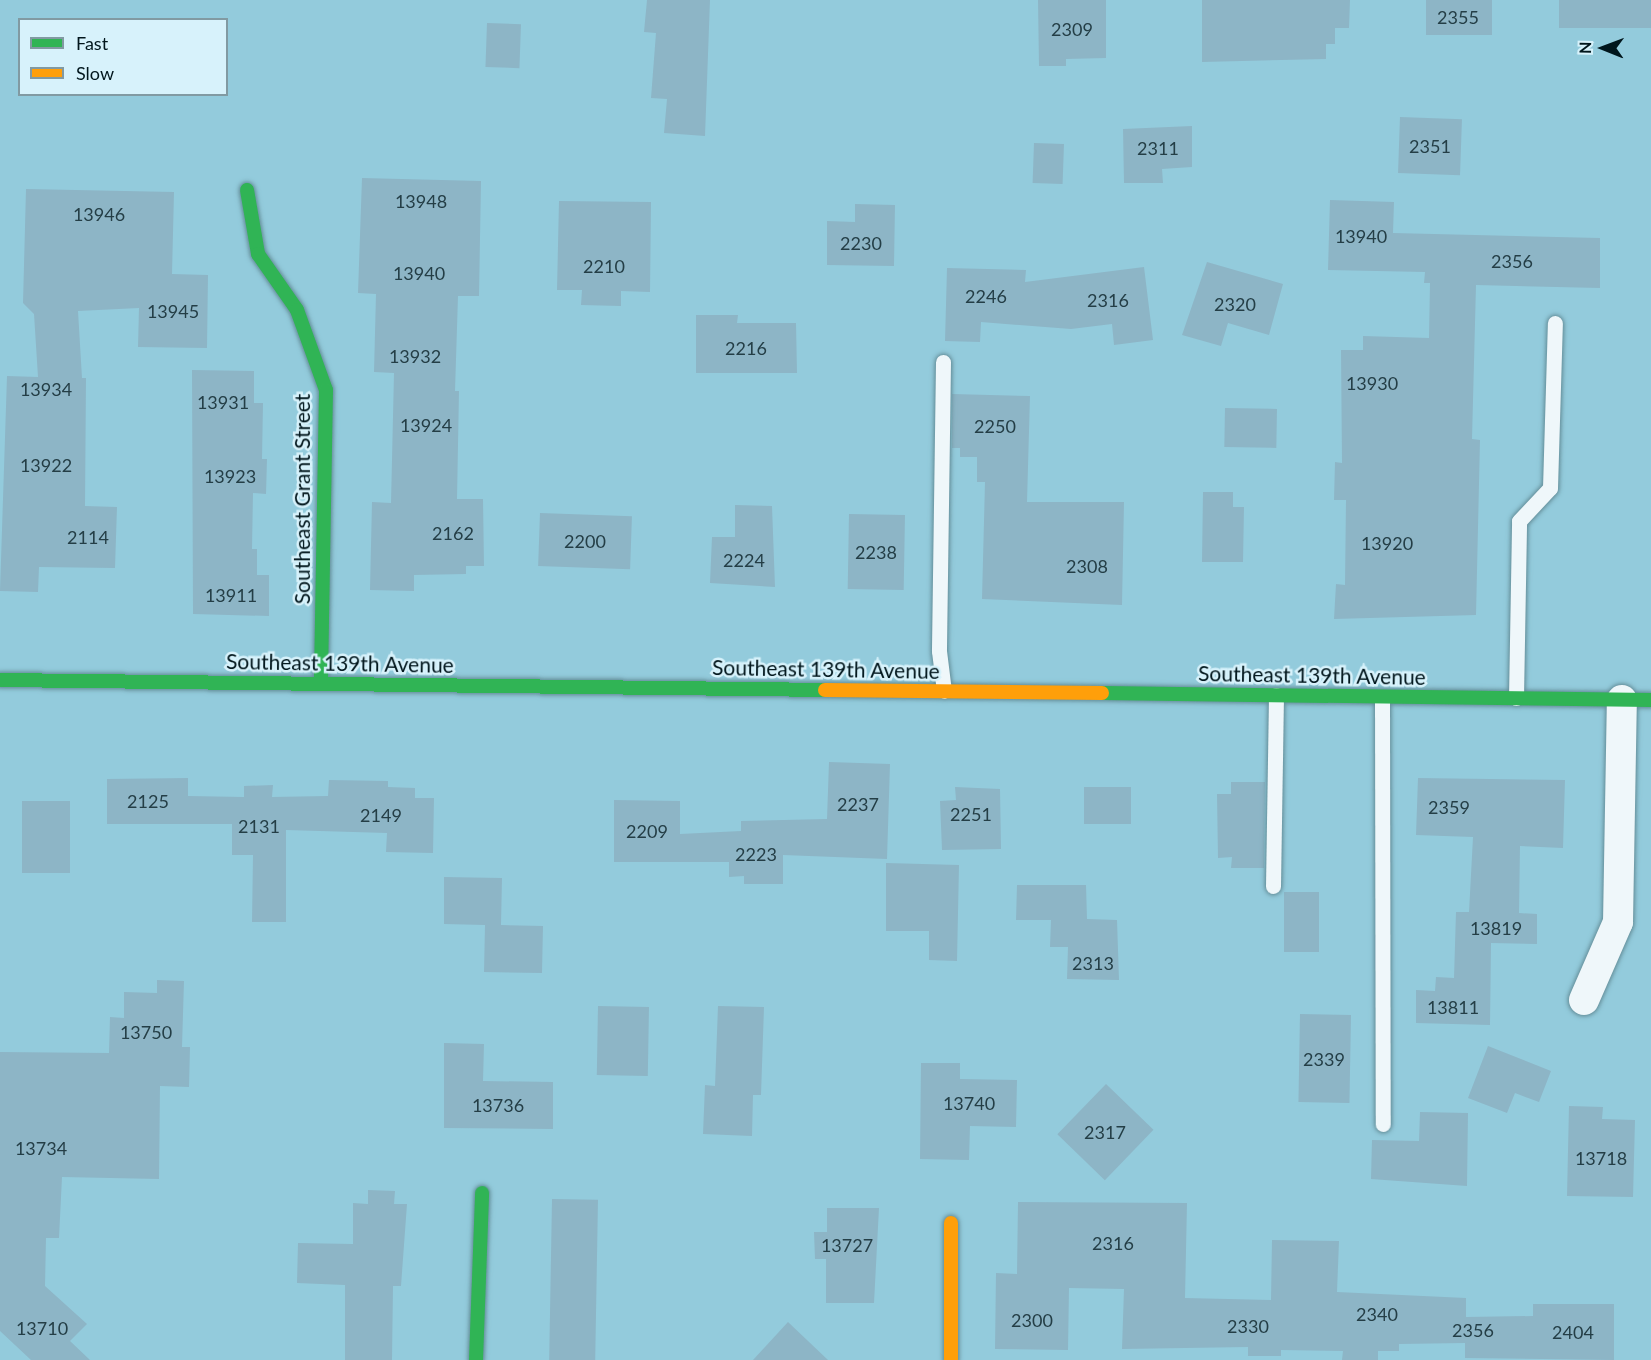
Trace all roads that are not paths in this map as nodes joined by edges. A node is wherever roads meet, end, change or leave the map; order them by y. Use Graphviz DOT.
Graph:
graph roads {
  1 [pos="247,190"];
  2 [pos="1555,323"];
  3 [pos="943,362"];
  4 [pos="0,680"];
  5 [pos="321,684"];
  6 [pos="944,691"];
  7 [pos="1276,695"];
  8 [pos="1382,697"];
  9 [pos="1516,699"];
  10 [pos="1637,700"];
  11 [pos="1273,886"];
  12 [pos="1584,1000"];
  13 [pos="1383,1124"];
  14 [pos="482,1193"];
  15 [pos="951,1222"];
  16 [pos="476,1360"];
  17 [pos="951,1360"];
  1 -- 5 [label="street, Southeast Grant Street"];
  2 -- 9 [label="lane"];
  3 -- 6 [label="lane"];
  4 -- 5 [label="street, Southeast 139th Avenue"];
  5 -- 6 [label="street, Southeast 139th Avenue"];
  6 -- 7 [label="street, Southeast 139th Avenue"];
  7 -- 8 [label="street, Southeast 139th Avenue"];
  7 -- 11 [label="lane"];
  8 -- 9 [label="street, Southeast 139th Avenue"];
  8 -- 13 [label="lane"];
  9 -- 10 [label="street, Southeast 139th Avenue"];
  10 -- 12 [label="street"];
  14 -- 16 [label="street"];
  15 -- 17 [label="street"];
}
